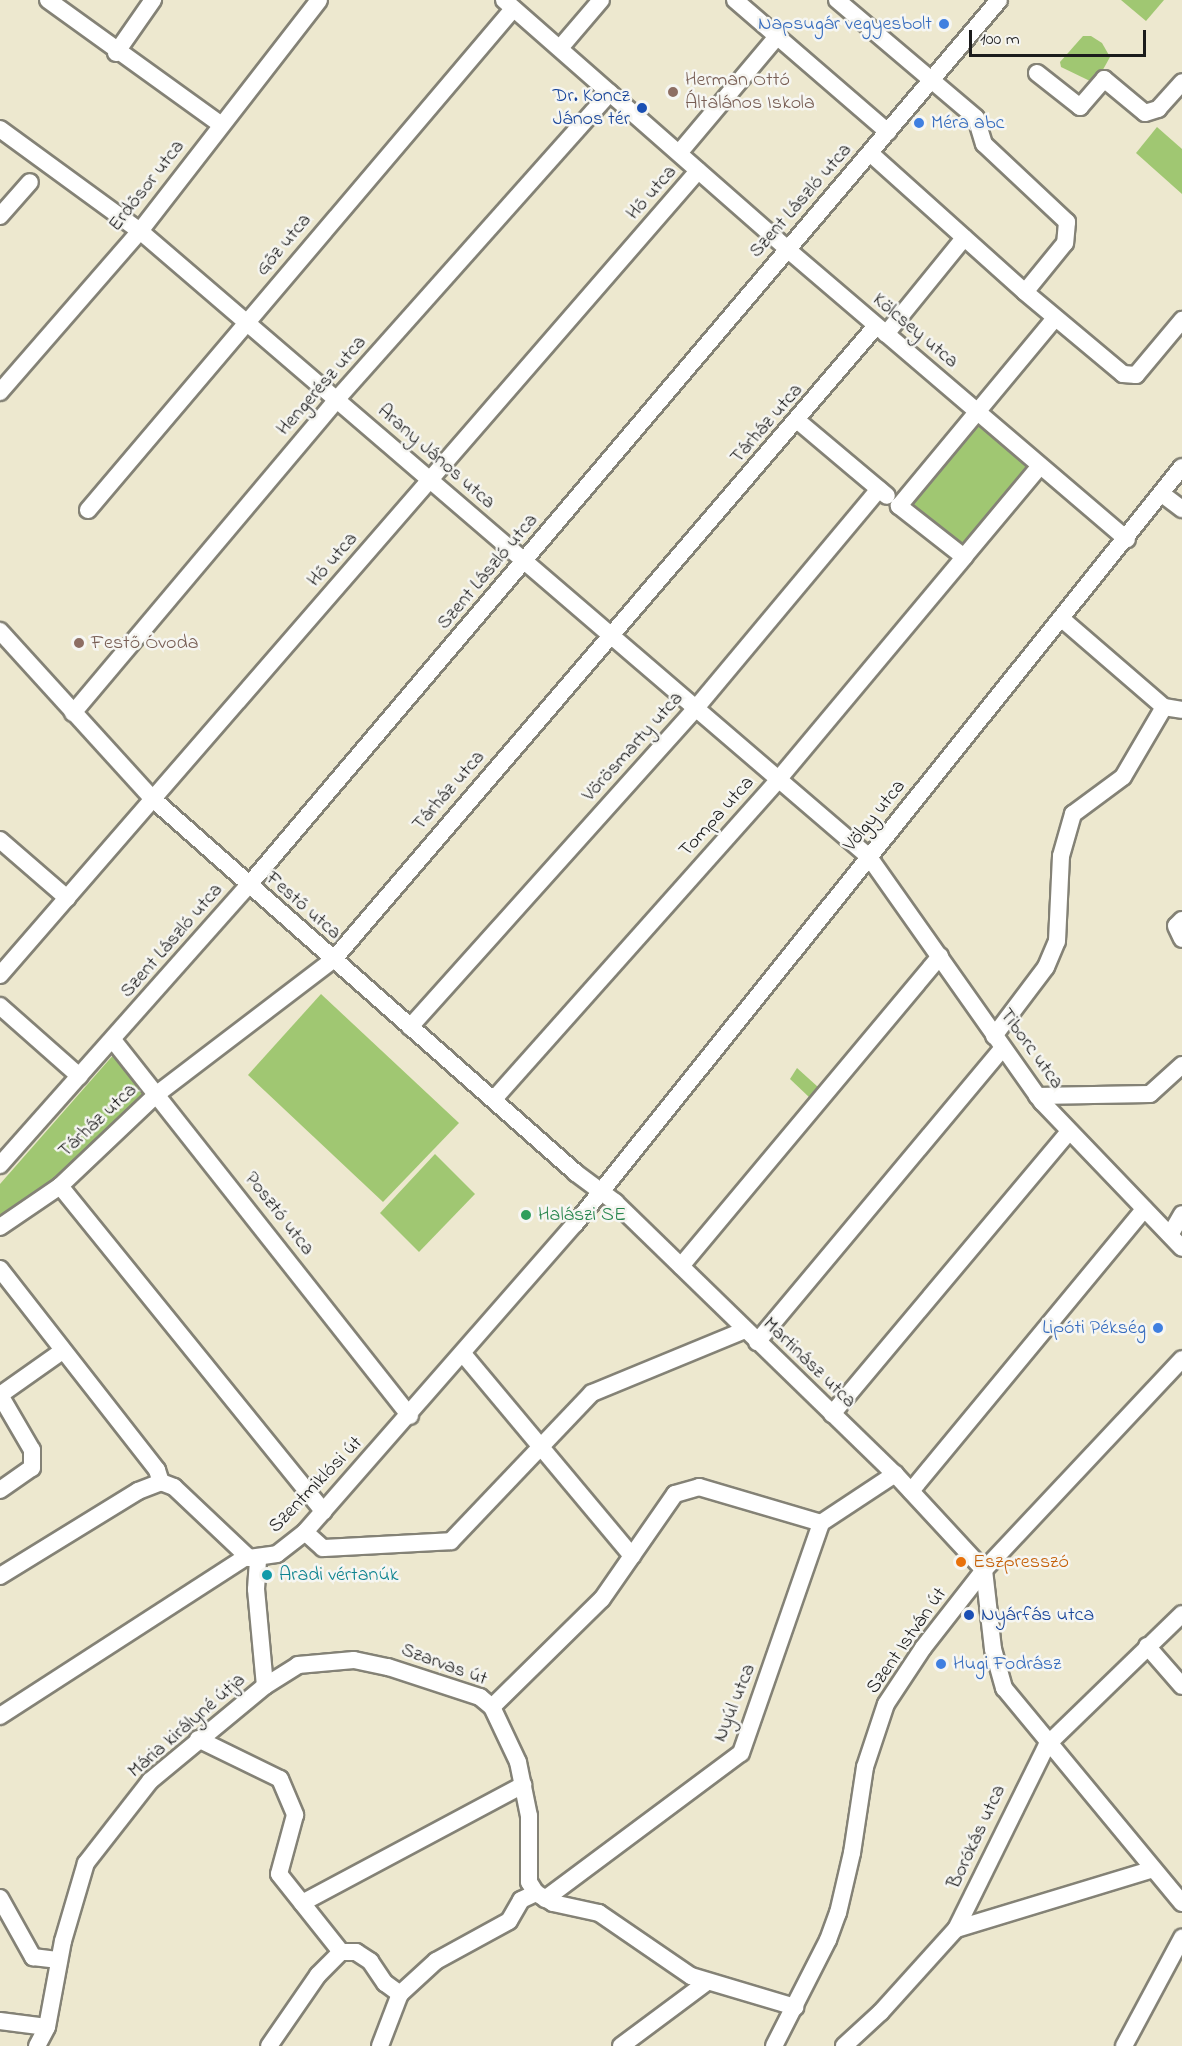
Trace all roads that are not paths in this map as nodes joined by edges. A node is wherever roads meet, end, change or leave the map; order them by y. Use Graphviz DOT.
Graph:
graph roads {
  1 [pos="48,0"];
  2 [pos="153,0"];
  3 [pos="319,0"];
  4 [pos="601,0"];
  5 [pos="735,0"];
  6 [pos="837,0"];
  7 [pos="999,0"];
  8 [pos="509,4"];
  9 [pos="776,38"];
  10 [pos="560,48"];
  11 [pos="116,53"];
  12 [pos="1037,73"];
  13 [pos="934,79"];
  14 [pos="1182,82"];
  15 [pos="610,93"];
  16 [pos="221,125"];
  17 [pos="0,129"];
  18 [pos="888,132"];
  19 [pos="679,153"];
  20 [pos="870,153"];
  21 [pos="698,171"];
  22 [pos="30,182"];
  23 [pos="105,206"];
  24 [pos="0,216"];
  25 [pos="140,231"];
  26 [pos="964,238"];
  27 [pos="787,249"];
  28 [pos="106,270"];
  29 [pos="1025,292"];
  30 [pos="1055,318"];
  31 [pos="1182,320"];
  32 [pos="247,321"];
  33 [pos="881,330"];
  34 [pos="0,392"];
  35 [pos="337,399"];
  36 [pos="978,411"];
  37 [pos="798,421"];
  38 [pos="1040,466"];
  39 [pos="1182,468"];
  40 [pos="429,481"];
  41 [pos="879,489"];
  42 [pos="1162,494"];
  43 [pos="899,506"];
  44 [pos="1182,509"];
  45 [pos="88,510"];
  46 [pos="1127,539"];
  47 [pos="964,557"];
  48 [pos="526,560"];
  49 [pos="1062,619"];
  50 [pos="0,631"];
  51 [pos="611,635"];
  52 [pos="1164,707"];
  53 [pos="696,708"];
  54 [pos="1182,710"];
  55 [pos="73,713"];
  56 [pos="777,781"];
  57 [pos="154,800"];
  58 [pos="0,840"];
  59 [pos="869,857"];
  60 [pos="248,886"];
  61 [pos="67,898"];
  62 [pos="1182,920"];
  63 [pos="1182,939"];
  64 [pos="940,956"];
  65 [pos="333,960"];
  66 [pos="0,975"];
  67 [pos="0,1006"];
  68 [pos="410,1027"];
  69 [pos="113,1040"];
  70 [pos="998,1042"];
  71 [pos="1182,1065"];
  72 [pos="79,1076"];
  73 [pos="157,1094"];
  74 [pos="1037,1096"];
  75 [pos="494,1099"];
  76 [pos="1069,1132"];
  77 [pos="0,1165"];
  78 [pos="60,1186"];
  79 [pos="600,1190"];
  80 [pos="1144,1209"];
  81 [pos="1182,1214"];
  82 [pos="0,1227"];
  83 [pos="1170,1235"];
  84 [pos="1182,1248"];
  85 [pos="681,1266"];
  86 [pos="0,1269"];
  87 [pos="751,1336"];
  88 [pos="61,1352"];
  89 [pos="464,1355"];
  90 [pos="1182,1359"];
  91 [pos="0,1395"];
  92 [pos="831,1414"];
  93 [pos="410,1416"];
  94 [pos="541,1447"];
  95 [pos="895,1474"];
  96 [pos="160,1482"];
  97 [pos="0,1490"];
  98 [pos="911,1491"];
  99 [pos="324,1512"];
  100 [pos="821,1523"];
  101 [pos="305,1532"];
  102 [pos="632,1556"];
  103 [pos="252,1557"];
  104 [pos="984,1570"];
  105 [pos="0,1576"];
  106 [pos="1181,1615"];
  107 [pos="1147,1646"];
  108 [pos="265,1686"];
  109 [pos="1182,1686"];
  110 [pos="492,1707"];
  111 [pos="0,1716"];
  112 [pos="198,1739"];
  113 [pos="1047,1745"];
  114 [pos="523,1785"];
  115 [pos="1153,1869"];
  116 [pos="541,1896"];
  117 [pos="0,1898"];
  118 [pos="302,1903"];
  119 [pos="1182,1903"];
  120 [pos="956,1929"];
  121 [pos="1182,1938"];
  122 [pos="341,1952"];
  123 [pos="58,1960"];
  124 [pos="707,1982"];
  125 [pos="400,1994"];
  126 [pos="795,2007"];
  127 [pos="0,2020"];
  128 [pos="47,2027"];
  129 [pos="381,2043"];
  130 [pos="37,2046"];
  131 [pos="269,2046"];
  132 [pos="621,2046"];
  133 [pos="774,2046"];
  134 [pos="844,2046"];
  135 [pos="1124,2046"];
  1 -- 11 [label="street"];
  2 -- 11 [label="street"];
  3 -- 16 [label="street, Erdősor utca"];
  4 -- 10 [label="street"];
  5 -- 9 [label="street"];
  6 -- 13 [label="street"];
  7 -- 13 [label="street, Szent László utca"];
  8 -- 10 [label="street"];
  8 -- 32 [label="street, Gőz utca"];
  9 -- 18 [label="street"];
  9 -- 19 [label="street"];
  10 -- 15 [label="street"];
  11 -- 16 [label="street"];
  12 -- 14 [label="street"];
  13 -- 18 [label="street, Szent László utca"];
  13 -- 29 [label="street"];
  15 -- 19 [label="street"];
  15 -- 35 [label="street, Hengerész utca"];
  16 -- 25 [label="street, Erdősor utca"];
  17 -- 23 [label="street, Arany János utca"];
  18 -- 20 [label="street, Szent László utca"];
  19 -- 21 [label="street, Kölcsey utca"];
  20 -- 26 [label="street"];
  20 -- 27 [label="street, Szent László utca"];
  21 -- 27 [label="street, Kölcsey utca"];
  21 -- 40 [label="street, Hő utca"];
  22 -- 24 [label="street"];
  23 -- 25 [label="street, Arany János utca"];
  23 -- 28 [label="street"];
  25 -- 28 [label="street, Erdősor utca"];
  25 -- 32 [label="street, Arany János utca"];
  26 -- 29 [label="street"];
  26 -- 33 [label="street, Tárház utca"];
  27 -- 33 [label="street, Kölcsey utca"];
  27 -- 48 [label="street, Szent László utca"];
  28 -- 34 [label="street, Erdősor utca"];
  29 -- 30 [label="street"];
  30 -- 31 [label="street"];
  30 -- 36 [label="street"];
  32 -- 35 [label="street, Arany János utca"];
  32 -- 45 [label="street, Gőz utca"];
  33 -- 36 [label="street, Kölcsey utca"];
  33 -- 37 [label="street, Tárház utca"];
  35 -- 40 [label="street, Arany János utca"];
  35 -- 55 [label="street, Hengerész utca"];
  36 -- 38 [label="street, Kölcsey utca"];
  36 -- 43 [label="street"];
  37 -- 41 [label="street"];
  37 -- 51 [label="street, Tárház utca"];
  38 -- 46 [label="street, Kölcsey utca"];
  38 -- 47 [label="street, Tompa utca"];
  39 -- 42 [label="street, Völgy utca"];
  40 -- 48 [label="street, Arany János utca"];
  40 -- 57 [label="street, Hő utca"];
  41 -- 43 [label="street"];
  41 -- 53 [label="street, Vörösmarty utca"];
  42 -- 44 [label="street"];
  42 -- 46 [label="street, Völgy utca"];
  43 -- 47 [label="street"];
  46 -- 49 [label="street, Völgy utca"];
  47 -- 56 [label="street, Tompa utca"];
  48 -- 51 [label="street, Arany János utca"];
  48 -- 60 [label="street, Szent László utca"];
  49 -- 52 [label="street"];
  49 -- 59 [label="street, Völgy utca"];
  50 -- 55 [label="street, Festő utca"];
  51 -- 53 [label="street, Arany János utca"];
  51 -- 65 [label="street, Tárház utca"];
  52 -- 54 [label="street"];
  52 -- 70 [label="street"];
  53 -- 56 [label="street, Arany János utca"];
  53 -- 68 [label="street, Vörösmarty utca"];
  55 -- 57 [label="street, Festő utca"];
  56 -- 59 [label="street, Arany János utca"];
  56 -- 75 [label="street, Tompa utca"];
  57 -- 60 [label="street, Festő utca"];
  57 -- 61 [label="street, Hő utca"];
  58 -- 61 [label="street"];
  59 -- 64 [label="street, Tiborc utca"];
  59 -- 79 [label="street, Völgy utca"];
  60 -- 65 [label="street, Festő utca"];
  60 -- 69 [label="street, Szent László utca"];
  61 -- 66 [label="street, Hő utca"];
  62 -- 63 [label="street"];
  64 -- 70 [label="street, Tiborc utca"];
  64 -- 85 [label="street"];
  65 -- 68 [label="street, Festő utca"];
  65 -- 73 [label="street, Tárház utca"];
  67 -- 72 [label="street"];
  68 -- 75 [label="street, Festő utca"];
  69 -- 72 [label="street, Szent László utca"];
  69 -- 73 [label="street, Posztó utca"];
  70 -- 74 [label="street, Tiborc utca"];
  70 -- 87 [label="street"];
  71 -- 74 [label="street"];
  72 -- 77 [label="street, Szent László utca"];
  73 -- 78 [label="street, Tárház utca"];
  73 -- 93 [label="street, Posztó utca"];
  74 -- 76 [label="street, Tiborc utca"];
  75 -- 79 [label="street, Festő utca"];
  76 -- 80 [label="street, Tiborc utca"];
  76 -- 92 [label="street"];
  78 -- 82 [label="street, Tárház utca"];
  78 -- 99 [label="street"];
  79 -- 85 [label="street, Martinász utca"];
  79 -- 89 [label="street, Szentmiklósi út"];
  80 -- 83 [label="street, Tiborc utca"];
  80 -- 98 [label="street"];
  81 -- 83 [label="street"];
  83 -- 84 [label="street, Tiborc utca"];
  85 -- 87 [label="street, Martinász utca"];
  86 -- 88 [label="street"];
  87 -- 92 [label="street, Martinász utca"];
  87 -- 94 [label="street"];
  88 -- 91 [label="street"];
  88 -- 96 [label="street"];
  89 -- 93 [label="street, Szentmiklósi út"];
  89 -- 94 [label="street"];
  90 -- 104 [label="street, Szent István út"];
  91 -- 97 [label="street"];
  92 -- 95 [label="street, Martinász utca"];
  93 -- 99 [label="street, Szentmiklósi út"];
  94 -- 101 [label="street"];
  94 -- 102 [label="street"];
  95 -- 98 [label="street, Martinász utca"];
  95 -- 100 [label="street"];
  96 -- 103 [label="street"];
  96 -- 105 [label="street"];
  98 -- 104 [label="street, Martinász utca"];
  99 -- 101 [label="street, Szentmiklósi út"];
  100 -- 102 [label="street"];
  100 -- 116 [label="street, Nyúl utca"];
  101 -- 103 [label="street, Szentmiklósi út"];
  102 -- 110 [label="street"];
  103 -- 108 [label="street, Mária királyné útja"];
  103 -- 111 [label="street, Szentmiklósi út"];
  104 -- 113 [label="street"];
  104 -- 126 [label="street, Szent István út"];
  106 -- 107 [label="street, Borókás utca"];
  107 -- 109 [label="street"];
  107 -- 113 [label="street, Borókás utca"];
  108 -- 110 [label="street, Szarvas út"];
  108 -- 112 [label="street, Mária királyné útja"];
  110 -- 114 [label="street, Szarvas út"];
  112 -- 118 [label="street"];
  112 -- 123 [label="street, Mária királyné útja"];
  113 -- 115 [label="street"];
  113 -- 120 [label="street, Borókás utca"];
  114 -- 116 [label="street, Szarvas út"];
  114 -- 118 [label="street"];
  115 -- 119 [label="street"];
  115 -- 120 [label="street"];
  116 -- 124 [label="street"];
  116 -- 125 [label="street, Nyúl utca"];
  117 -- 123 [label="street"];
  118 -- 122 [label="street"];
  120 -- 134 [label="street, Borókás utca"];
  121 -- 135 [label="street"];
  122 -- 125 [label="street"];
  122 -- 131 [label="street"];
  123 -- 128 [label="street, Mária királyné útja"];
  124 -- 126 [label="street"];
  124 -- 132 [label="street"];
  125 -- 129 [label="street"];
  126 -- 133 [label="street, Szent István út"];
  127 -- 128 [label="street"];
  128 -- 130 [label="street, Mária királyné útja"];
}
